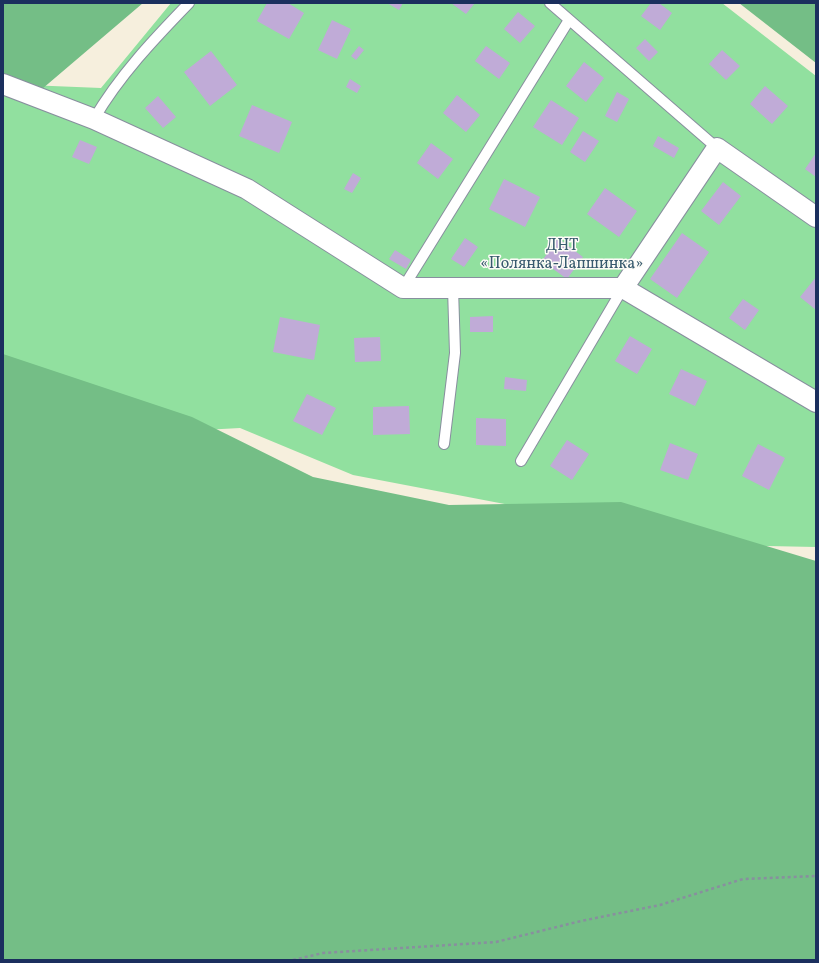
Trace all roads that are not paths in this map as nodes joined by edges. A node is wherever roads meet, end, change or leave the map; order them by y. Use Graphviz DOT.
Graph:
graph roads {
  1 [pos="189,3"];
  2 [pos="550,3"];
  3 [pos="569,20"];
  4 [pos="3,84"];
  5 [pos="94,119"];
  6 [pos="717,148"];
  7 [pos="816,217"];
  8 [pos="403,288"];
  9 [pos="453,288"];
  10 [pos="624,288"];
  11 [pos="816,402"];
  12 [pos="444,444"];
  13 [pos="521,461"];
  1 -- 5 [label="lane"];
  2 -- 3 [label="lane"];
  3 -- 6 [label="lane"];
  3 -- 8 [label="lane"];
  4 -- 5 [label="street"];
  5 -- 8 [label="street"];
  6 -- 7 [label="street"];
  6 -- 10 [label="street"];
  8 -- 9 [label="street"];
  9 -- 10 [label="street"];
  9 -- 12 [label="lane"];
  10 -- 11 [label="street"];
  10 -- 13 [label="lane"];
}
